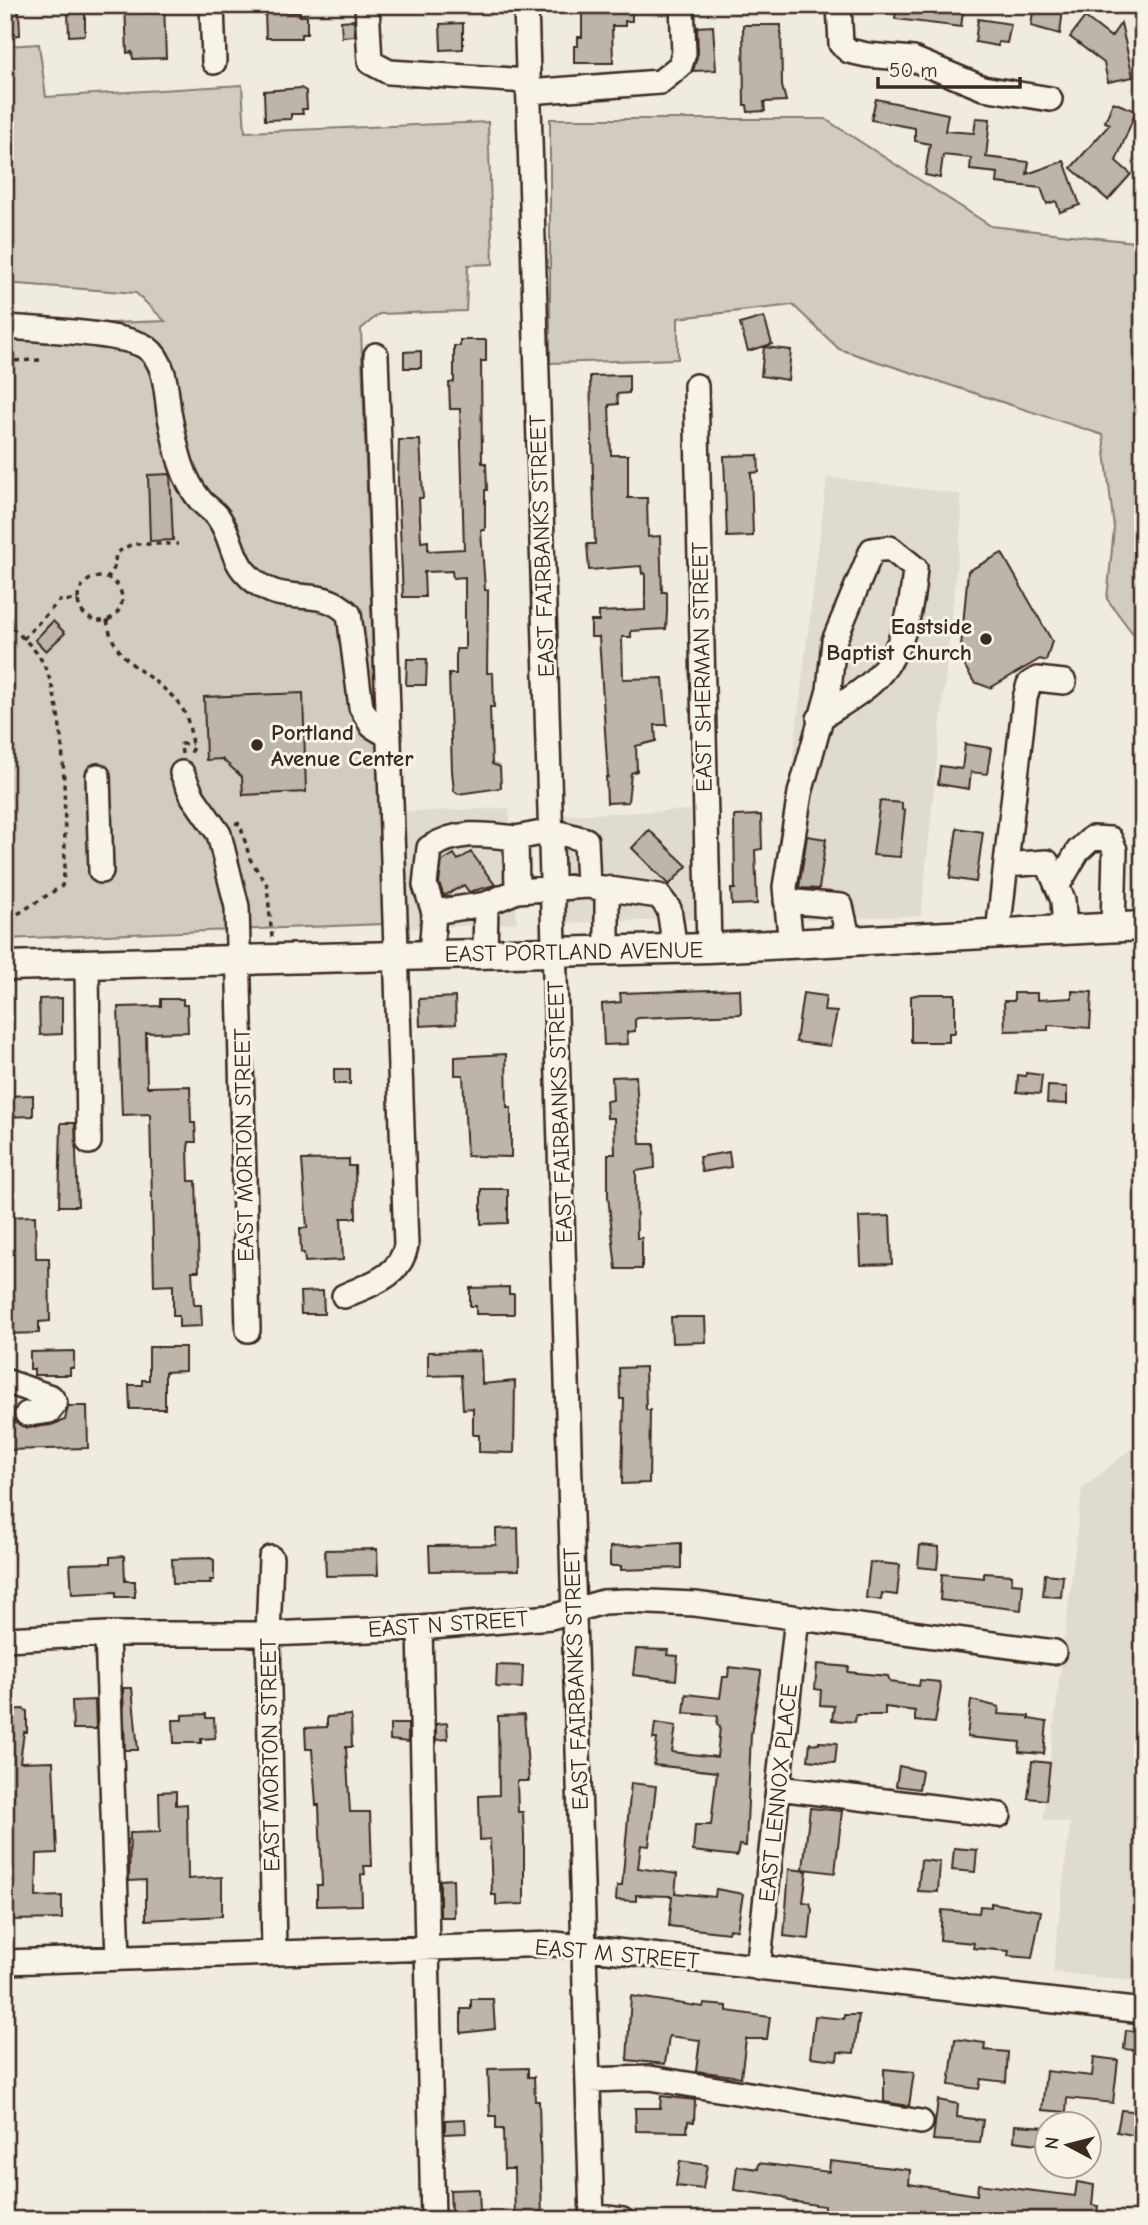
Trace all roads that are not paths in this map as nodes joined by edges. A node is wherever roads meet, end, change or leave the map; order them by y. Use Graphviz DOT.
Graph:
graph roads {
  1 [pos="212,5"];
  2 [pos="367,5"];
  3 [pos="526,5"];
  4 [pos="682,5"];
  5 [pos="839,5"];
  6 [pos="214,62"];
  7 [pos="528,86"];
  8 [pos="1050,99"];
  9 [pos="5,327"];
  10 [pos="376,355"];
  11 [pos="695,386"];
  12 [pos="1064,682"];
  13 [pos="819,719"];
  14 [pos="387,735"];
  15 [pos="182,773"];
  16 [pos="98,776"];
  17 [pos="552,831"];
  18 [pos="516,838"];
  19 [pos="1006,865"];
  20 [pos="101,871"];
  21 [pos="1058,885"];
  22 [pos="554,887"];
  23 [pos="598,887"];
  24 [pos="517,891"];
  25 [pos="786,901"];
  26 [pos="486,905"];
  27 [pos="434,912"];
  28 [pos="1143,926"];
  29 [pos="1113,928"];
  30 [pos="1065,930"];
  31 [pos="998,933"];
  32 [pos="849,941"];
  33 [pos="790,944"];
  34 [pos="709,948"];
  35 [pos="674,949"];
  36 [pos="607,951"];
  37 [pos="556,952"];
  38 [pos="485,954"];
  39 [pos="431,955"];
  40 [pos="396,956"];
  41 [pos="240,960"];
  42 [pos="87,964"];
  43 [pos="5,966"];
  44 [pos="89,1142"];
  45 [pos="344,1296"];
  46 [pos="248,1330"];
  47 [pos="5,1381"];
  48 [pos="27,1414"];
  49 [pos="271,1558"];
  50 [pos="573,1610"];
  51 [pos="797,1618"];
  52 [pos="420,1628"];
  53 [pos="107,1634"];
  54 [pos="268,1634"];
  55 [pos="5,1639"];
  56 [pos="1054,1652"];
  57 [pos="778,1788"];
  58 [pos="999,1815"];
  59 [pos="583,1946"];
  60 [pos="426,1948"];
  61 [pos="274,1952"];
  62 [pos="118,1958"];
  63 [pos="5,1962"];
  64 [pos="758,1969"];
  65 [pos="1143,2011"];
  66 [pos="588,2080"];
  67 [pos="921,2122"];
  68 [pos="592,2218"];
  69 [pos="433,2220"];
  70 [pos="622,2220"];
  1 -- 6 [label="street"];
  2 -- 7 [label="street"];
  3 -- 7 [label="street, EAST FAIRBANKS STREET"];
  4 -- 7 [label="street"];
  5 -- 8 [label="street"];
  7 -- 17 [label="street, EAST FAIRBANKS STREET"];
  9 -- 14 [label="street"];
  10 -- 14 [label="street"];
  11 -- 34 [label="street, EAST SHERMAN STREET"];
  12 -- 19 [label="street"];
  13 -- 13 [label="street"];
  13 -- 25 [label="street"];
  14 -- 40 [label="street"];
  15 -- 41 [label="street, EAST MORTON STREET"];
  16 -- 20 [label="street"];
  17 -- 18 [label="street"];
  17 -- 22 [label="street, EAST FAIRBANKS STREET"];
  17 -- 23 [label="street"];
  18 -- 24 [label="street"];
  18 -- 27 [label="street"];
  19 -- 21 [label="street"];
  19 -- 31 [label="street"];
  21 -- 29 [label="street"];
  21 -- 30 [label="street"];
  22 -- 23 [label="street"];
  22 -- 24 [label="street"];
  22 -- 37 [label="street, EAST FAIRBANKS STREET"];
  23 -- 35 [label="street"];
  23 -- 36 [label="street"];
  24 -- 26 [label="street"];
  25 -- 32 [label="street"];
  25 -- 33 [label="street"];
  26 -- 27 [label="street"];
  26 -- 38 [label="street"];
  27 -- 39 [label="street"];
  28 -- 29 [label="main road, EAST PORTLAND AVENUE"];
  29 -- 30 [label="main road, EAST PORTLAND AVENUE"];
  30 -- 31 [label="main road, EAST PORTLAND AVENUE"];
  31 -- 32 [label="main road, EAST PORTLAND AVENUE"];
  32 -- 33 [label="main road, EAST PORTLAND AVENUE"];
  33 -- 34 [label="main road, EAST PORTLAND AVENUE"];
  34 -- 35 [label="main road, EAST PORTLAND AVENUE"];
  35 -- 36 [label="main road, EAST PORTLAND AVENUE"];
  36 -- 37 [label="main road, EAST PORTLAND AVENUE"];
  37 -- 38 [label="main road, EAST PORTLAND AVENUE"];
  37 -- 50 [label="street, EAST FAIRBANKS STREET"];
  38 -- 39 [label="main road, EAST PORTLAND AVENUE"];
  39 -- 40 [label="main road, EAST PORTLAND AVENUE"];
  40 -- 41 [label="main road, EAST PORTLAND AVENUE"];
  40 -- 45 [label="street"];
  41 -- 42 [label="main road, EAST PORTLAND AVENUE"];
  41 -- 46 [label="street, EAST MORTON STREET"];
  42 -- 43 [label="main road, EAST PORTLAND AVENUE"];
  42 -- 44 [label="street"];
  47 -- 48 [label="street"];
  49 -- 54 [label="street, EAST MORTON STREET"];
  50 -- 51 [label="street, EAST N STREET"];
  50 -- 52 [label="street, EAST N STREET"];
  50 -- 59 [label="street, EAST FAIRBANKS STREET"];
  51 -- 56 [label="street, EAST N STREET"];
  51 -- 57 [label="street, EAST LENNOX PLACE"];
  52 -- 54 [label="street, EAST N STREET"];
  52 -- 60 [label="street"];
  53 -- 54 [label="street, EAST N STREET"];
  53 -- 55 [label="street, EAST N STREET"];
  53 -- 62 [label="street"];
  54 -- 61 [label="street, EAST MORTON STREET"];
  57 -- 58 [label="street"];
  57 -- 64 [label="street, EAST LENNOX PLACE"];
  59 -- 60 [label="street, EAST M STREET"];
  59 -- 64 [label="street, EAST M STREET"];
  59 -- 66 [label="street, EAST FAIRBANKS STREET"];
  60 -- 61 [label="street, EAST M STREET"];
  60 -- 69 [label="street"];
  61 -- 62 [label="street, EAST M STREET"];
  62 -- 63 [label="street, EAST M STREET"];
  64 -- 65 [label="street, EAST M STREET"];
  66 -- 67 [label="street"];
  66 -- 68 [label="street, EAST FAIRBANKS STREET"];
  68 -- 70 [label="street"];
}
